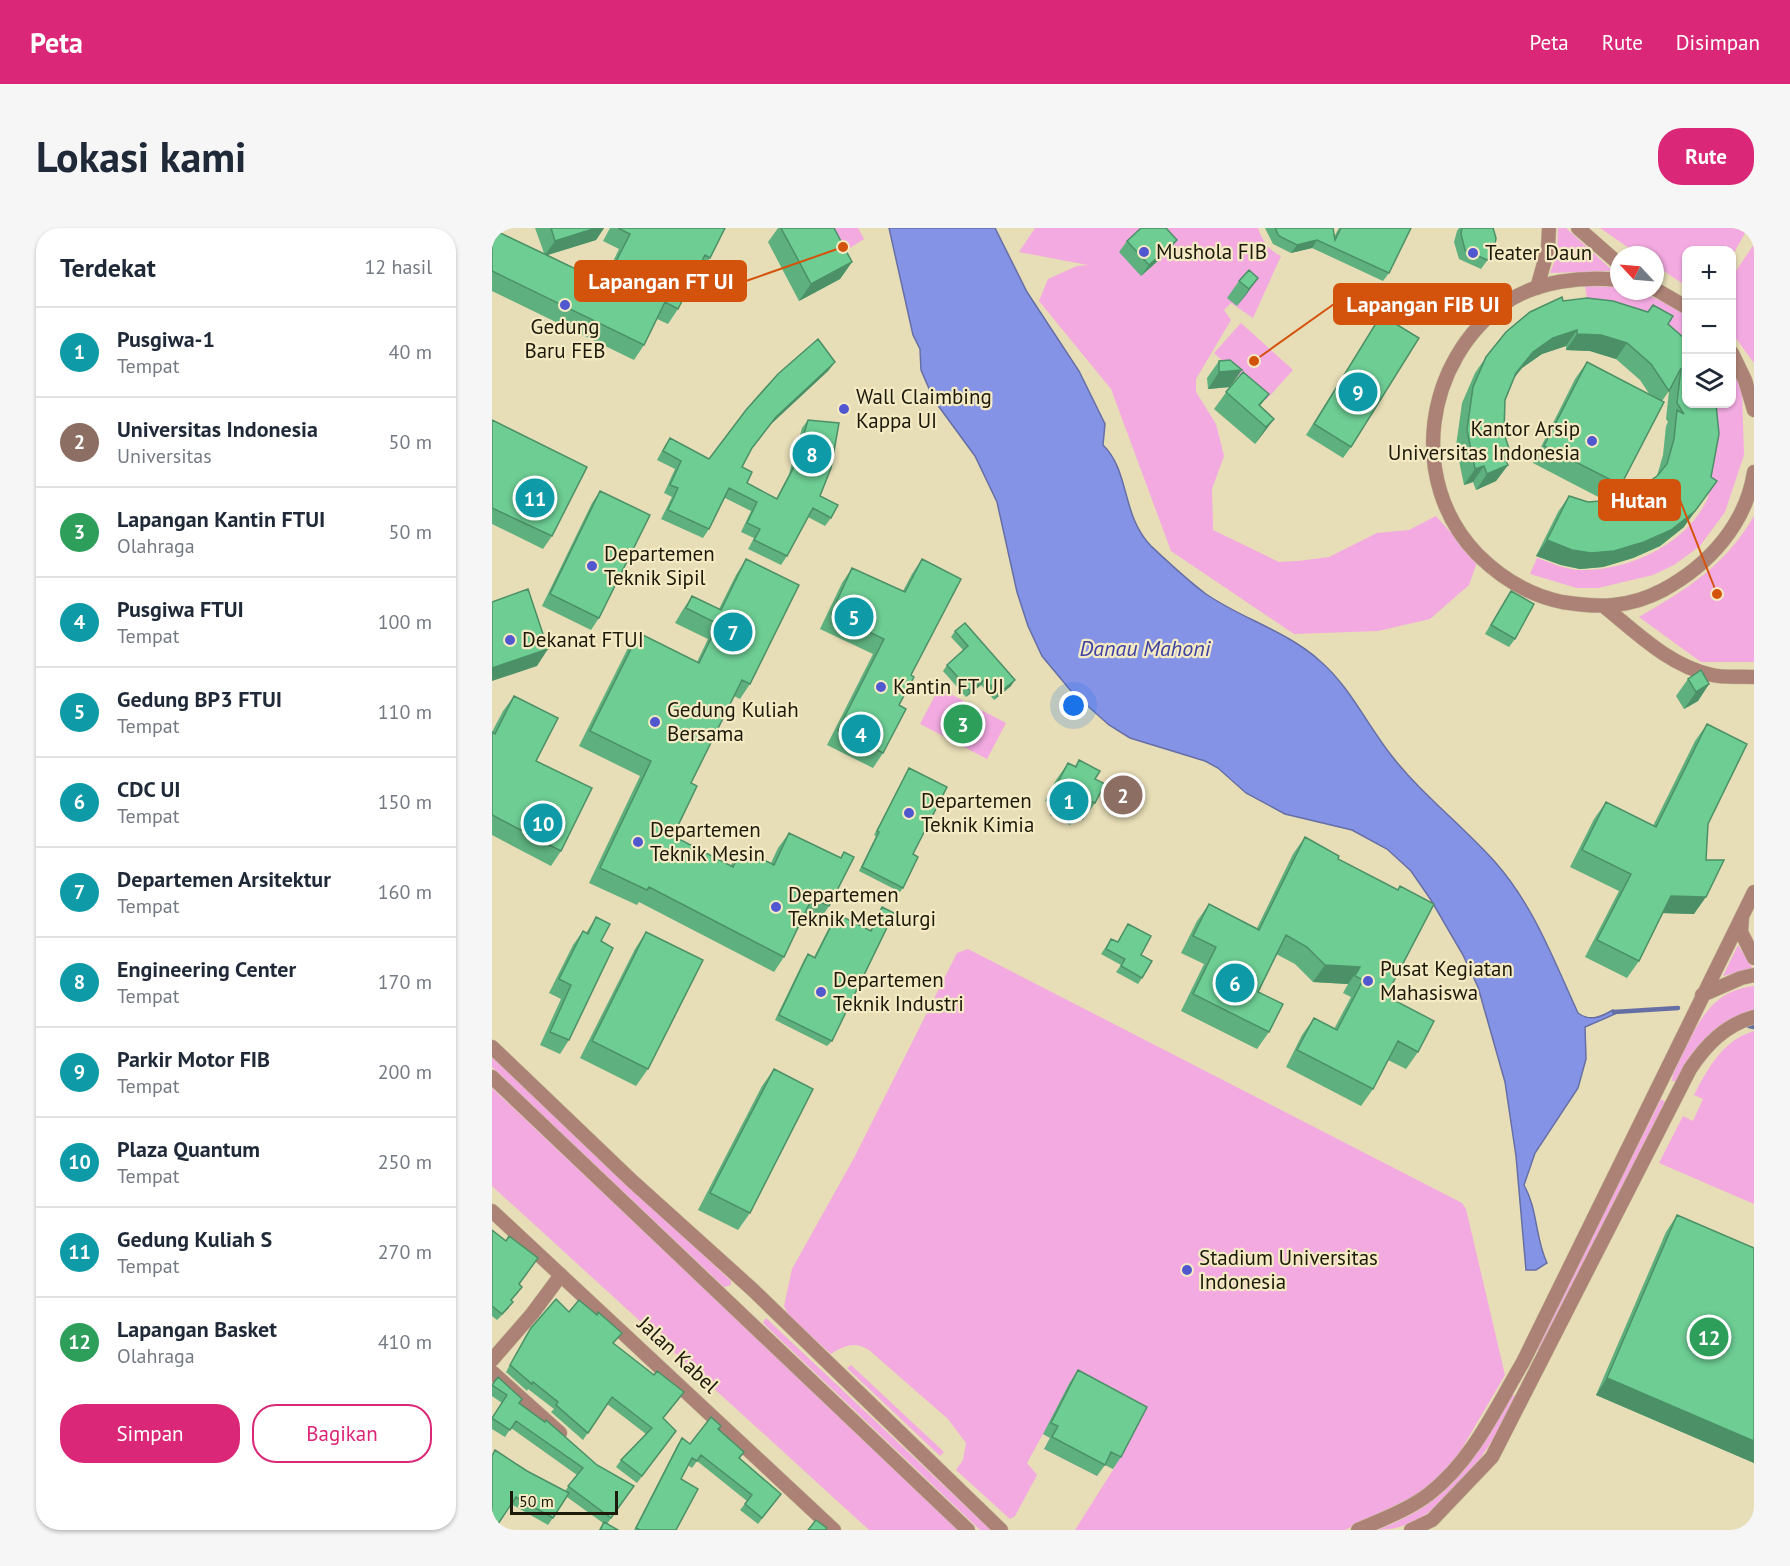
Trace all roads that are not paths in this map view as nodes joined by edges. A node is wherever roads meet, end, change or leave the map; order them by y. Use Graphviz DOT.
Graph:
graph roads {
  1 [pos="1549,228"];
  2 [pos="1578,228"];
  3 [pos="1610,256"];
  4 [pos="1610,280"];
  5 [pos="1537,288"];
  6 [pos="1664,294"];
  7 [pos="1682,305"];
  8 [pos="1732,354"];
  9 [pos="1754,411"];
  10 [pos="1754,472"];
  11 [pos="1606,608"];
  12 [pos="1754,677"];
  13 [pos="1754,892"];
  14 [pos="1742,916"];
  15 [pos="1754,958"];
  16 [pos="1754,975"];
  17 [pos="1702,995"];
  18 [pos="1754,1017"];
  19 [pos="492,1047"];
  20 [pos="492,1077"];
  21 [pos="492,1212"];
  22 [pos="1609,1232"];
  23 [pos="1585,1234"];
  24 [pos="561,1275"];
  25 [pos="753,1290"];
  26 [pos="734,1307"];
  27 [pos="492,1360"];
  28 [pos="492,1372"];
  29 [pos="569,1440"];
  30 [pos="834,1530"];
  31 [pos="968,1530"];
  32 [pos="1001,1530"];
  33 [pos="1358,1530"];
  34 [pos="1411,1530"];
  1 -- 5 [label="street"];
  2 -- 3 [label="street"];
  4 -- 5 [label="street"];
  5 -- 11 [label="street"];
  6 -- 7 [label="street"];
  8 -- 9 [label="street"];
  10 -- 11 [label="street"];
  11 -- 12 [label="street"];
  13 -- 14 [label="street"];
  14 -- 15 [label="street"];
  14 -- 17 [label="street"];
  16 -- 17 [label="street"];
  17 -- 23 [label="street"];
  18 -- 22 [label="street"];
  19 -- 25 [label="street"];
  20 -- 26 [label="street"];
  21 -- 24 [label="street, Jalan Kabel"];
  22 -- 23 [label="street"];
  22 -- 34 [label="street"];
  23 -- 33 [label="street"];
  24 -- 27 [label="street"];
  24 -- 30 [label="street, Jalan Kabel"];
  25 -- 26 [label="street"];
  25 -- 32 [label="street"];
  26 -- 31 [label="street"];
  28 -- 29 [label="street"];
}
